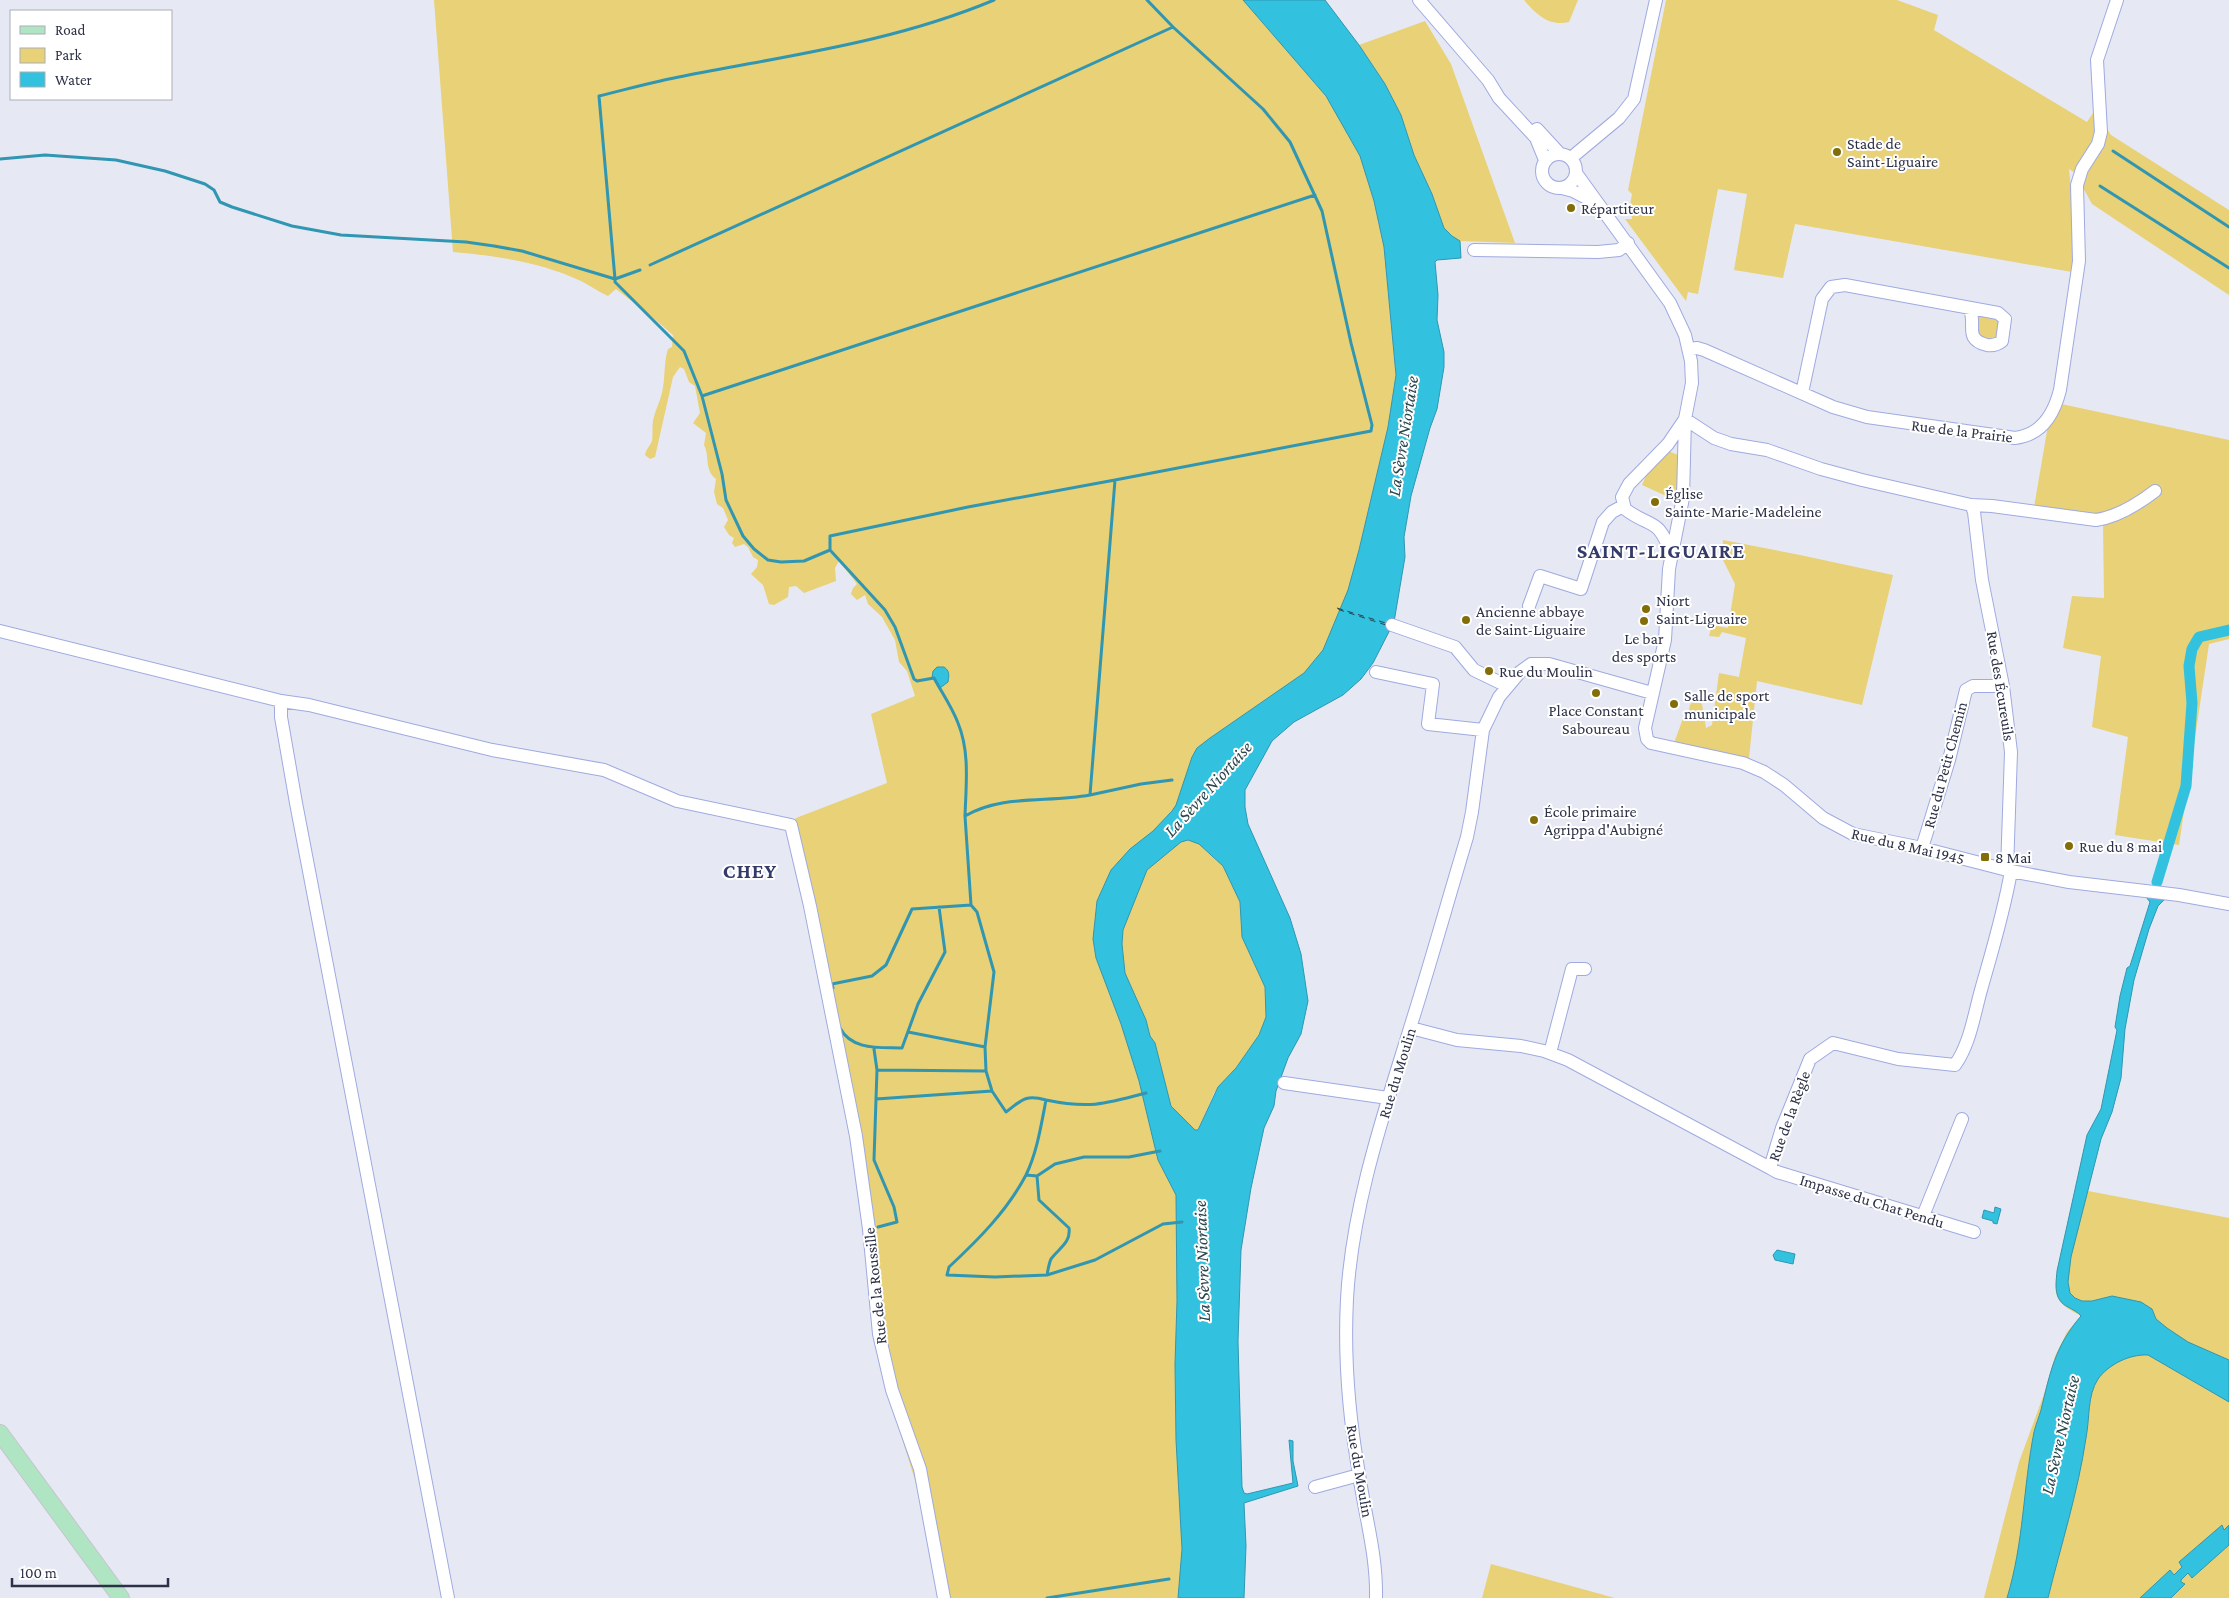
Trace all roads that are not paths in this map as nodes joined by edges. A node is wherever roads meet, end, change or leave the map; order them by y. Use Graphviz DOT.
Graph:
graph roads {
  1 [pos="1419,0"];
  2 [pos="1656,0"];
  3 [pos="2117,0"];
  4 [pos="1488,80"];
  5 [pos="1565,156"];
  6 [pos="1545,160"];
  7 [pos="1576,173"];
  8 [pos="1562,188"];
  9 [pos="1598,204"];
  10 [pos="1628,243"];
  11 [pos="1474,250"];
  12 [pos="1969,308"];
  13 [pos="1690,349"];
  14 [pos="1802,393"];
  15 [pos="1685,419"];
  16 [pos="1668,444"];
  17 [pos="1685,450"];
  18 [pos="2156,491"];
  19 [pos="1971,505"];
  20 [pos="1623,506"];
  21 [pos="1678,523"];
  22 [pos="1658,527"];
  23 [pos="1671,554"];
  24 [pos="1529,606"];
  25 [pos="1392,626"];
  26 [pos="0,631"];
  27 [pos="1376,672"];
  28 [pos="1507,686"];
  29 [pos="2003,686"];
  30 [pos="1652,693"];
  31 [pos="281,701"];
  32 [pos="1482,730"];
  33 [pos="1922,848"];
  34 [pos="2009,870"];
  35 [pos="2229,904"];
  36 [pos="1585,970"];
  37 [pos="1410,1028"];
  38 [pos="1550,1053"];
  39 [pos="1284,1083"];
  40 [pos="1388,1098"];
  41 [pos="1962,1119"];
  42 [pos="1770,1168"];
  43 [pos="1923,1216"];
  44 [pos="1974,1232"];
  45 [pos="0,1433"];
  46 [pos="1359,1475"];
  47 [pos="1315,1487"];
  48 [pos="121,1598"];
  49 [pos="448,1598"];
  50 [pos="944,1598"];
  51 [pos="1376,1598"];
  1 -- 4 [label="street"];
  2 -- 5 [label="street"];
  3 -- 14 [label="street, Rue de la Prairie"];
  4 -- 5 [label="street"];
  4 -- 6 [label="street"];
  5 -- 6 [label="street"];
  5 -- 7 [label="street"];
  6 -- 8 [label="street"];
  7 -- 8 [label="street"];
  7 -- 9 [label="street"];
  8 -- 9 [label="street"];
  9 -- 10 [label="street"];
  10 -- 11 [label="street"];
  10 -- 13 [label="street"];
  12 -- 14 [label="street"];
  13 -- 14 [label="street, Rue de la Prairie"];
  13 -- 15 [label="street"];
  15 -- 16 [label="street"];
  15 -- 17 [label="street, Rue du 8 Mai 1945"];
  15 -- 19 [label="street"];
  16 -- 17 [label="street"];
  16 -- 20 [label="street"];
  17 -- 21 [label="street, Rue du 8 Mai 1945"];
  18 -- 19 [label="street"];
  19 -- 29 [label="street, Rue des Écureuils"];
  20 -- 22 [label="street"];
  20 -- 24 [label="street"];
  21 -- 22 [label="street"];
  21 -- 23 [label="street, Rue du 8 Mai 1945"];
  22 -- 23 [label="street"];
  23 -- 30 [label="street, Rue du 8 Mai 1945"];
  25 -- 28 [label="street"];
  26 -- 31 [label="street"];
  27 -- 32 [label="street"];
  28 -- 30 [label="street, Rue du Moulin"];
  28 -- 32 [label="street, Rue du Moulin"];
  29 -- 33 [label="street, Rue du Petit Chemin"];
  29 -- 34 [label="street, Rue des Écureuils"];
  30 -- 33 [label="street, Rue du 8 Mai 1945"];
  31 -- 49 [label="street"];
  31 -- 50 [label="street, Rue de la Roussille"];
  32 -- 37 [label="street, Rue du Moulin"];
  33 -- 34 [label="street, Rue du 8 Mai 1945"];
  34 -- 35 [label="street, Rue du 8 Mai 1945"];
  34 -- 42 [label="street, Rue de la Règle"];
  36 -- 38 [label="street"];
  37 -- 38 [label="street, Rue de la Règle"];
  37 -- 40 [label="street, Rue du Moulin"];
  38 -- 42 [label="street, Rue de la Règle"];
  39 -- 40 [label="street"];
  40 -- 46 [label="street, Rue du Moulin"];
  41 -- 43 [label="street"];
  42 -- 43 [label="street, Impasse du Chat Pendu"];
  43 -- 44 [label="street, Impasse du Chat Pendu"];
  45 -- 48 [label="main road"];
  46 -- 47 [label="street"];
  46 -- 51 [label="street, Rue du Moulin"];
}
